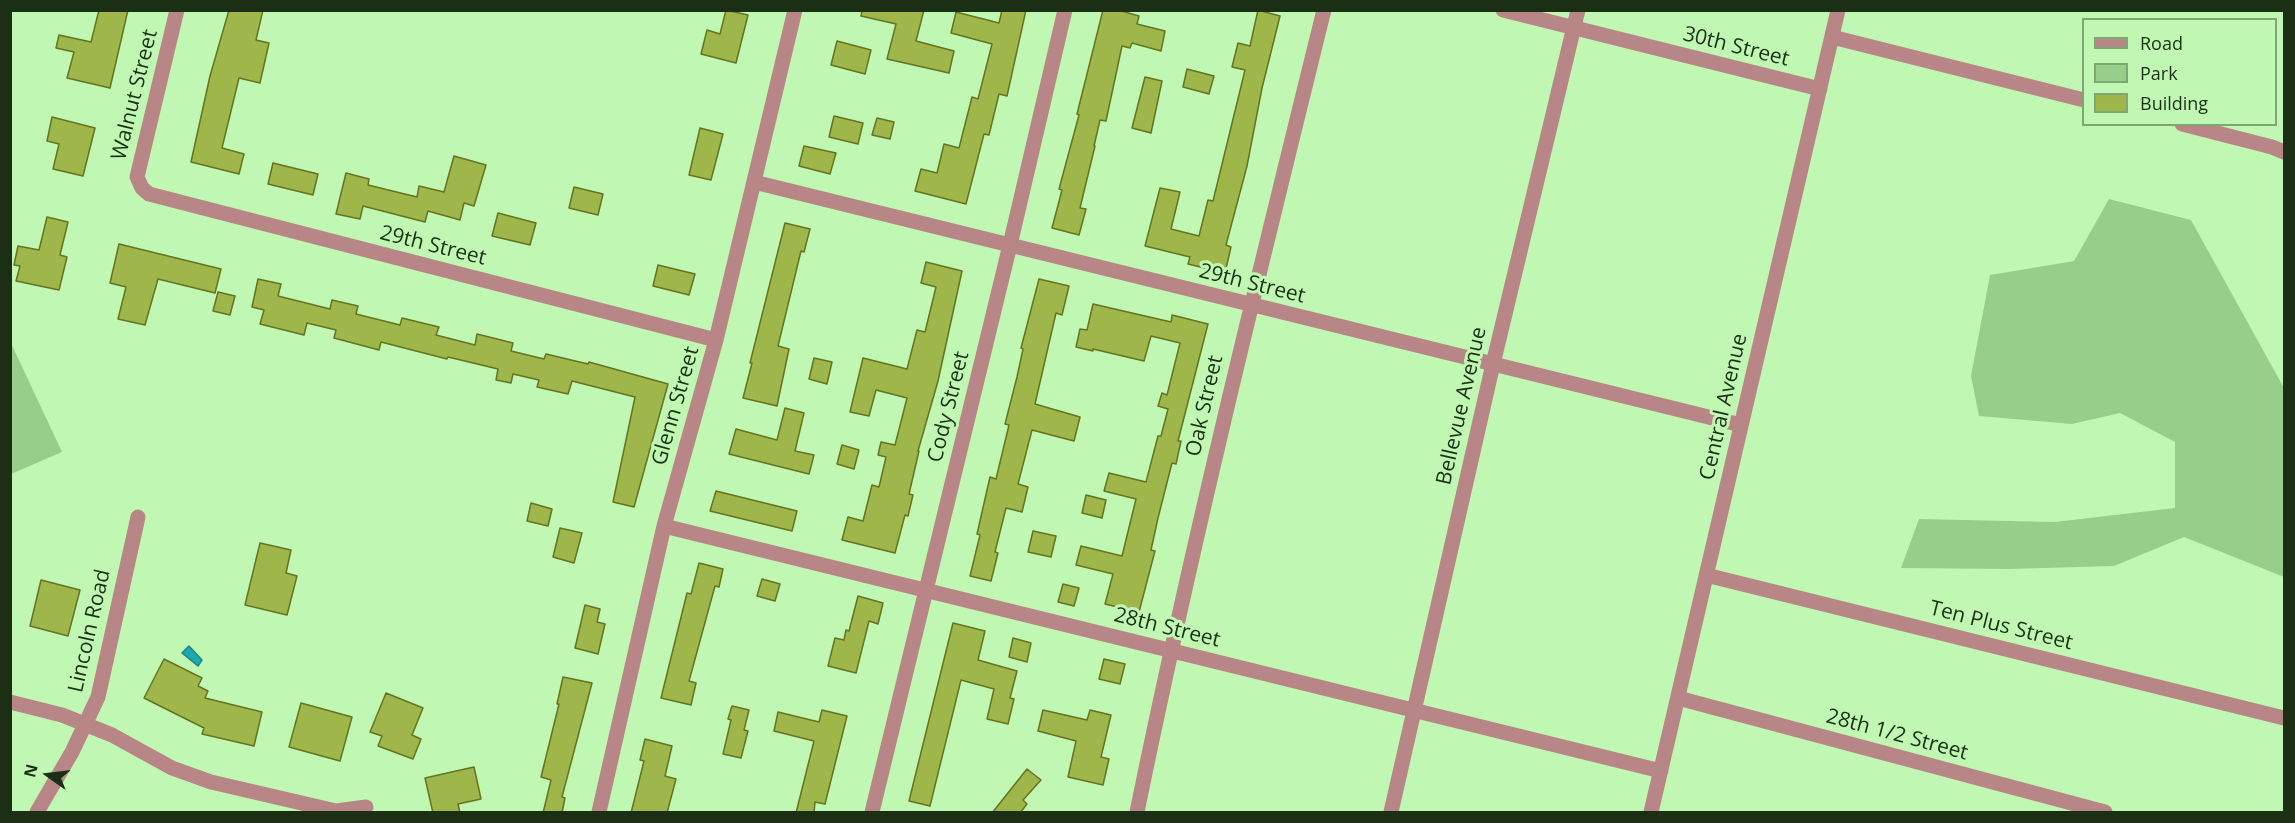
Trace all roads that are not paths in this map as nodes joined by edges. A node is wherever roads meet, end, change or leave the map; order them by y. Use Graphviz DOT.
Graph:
graph roads {
  1 [pos="177,10"];
  2 [pos="795,10"];
  3 [pos="1065,10"];
  4 [pos="1324,10"];
  5 [pos="1503,10"];
  6 [pos="1578,10"];
  7 [pos="1838,10"];
  8 [pos="1573,28"];
  9 [pos="1832,37"];
  10 [pos="1820,89"];
  11 [pos="2082,100"];
  12 [pos="2190,126"];
  13 [pos="2284,152"];
  14 [pos="754,182"];
  15 [pos="142,188"];
  16 [pos="1010,246"];
  17 [pos="1251,306"];
  18 [pos="716,340"];
  19 [pos="1493,364"];
  20 [pos="1741,425"];
  21 [pos="138,517"];
  22 [pos="664,526"];
  23 [pos="1706,574"];
  24 [pos="926,590"];
  25 [pos="1170,650"];
  26 [pos="1678,698"];
  27 [pos="10,702"];
  28 [pos="1414,710"];
  29 [pos="2284,718"];
  30 [pos="85,724"];
  31 [pos="1661,771"];
  32 [pos="366,807"];
  33 [pos="37,813"];
  34 [pos="599,813"];
  35 [pos="872,813"];
  36 [pos="1137,813"];
  37 [pos="1391,813"];
  38 [pos="1651,813"];
  39 [pos="2105,813"];
  1 -- 15 [label="street, Walnut Street"];
  2 -- 14 [label="street, Glenn Street"];
  3 -- 16 [label="street, Cody Street"];
  4 -- 17 [label="street, Oak Street"];
  5 -- 8 [label="street, 30th Street"];
  6 -- 8 [label="street, Bellevue Avenue"];
  7 -- 9 [label="street, Central Avenue"];
  8 -- 10 [label="street, 30th Street"];
  8 -- 19 [label="street, Bellevue Avenue"];
  9 -- 10 [label="street, Central Avenue"];
  9 -- 11 [label="street"];
  10 -- 20 [label="street, Central Avenue"];
  12 -- 13 [label="street"];
  14 -- 16 [label="street, 29th Street"];
  14 -- 18 [label="street, Glenn Street"];
  15 -- 18 [label="street, 29th Street"];
  16 -- 17 [label="street, 29th Street"];
  16 -- 24 [label="street, Cody Street"];
  17 -- 19 [label="street, 29th Street"];
  17 -- 25 [label="street, Oak Street"];
  18 -- 22 [label="street, Glenn Street"];
  19 -- 20 [label="street, 29th Street"];
  19 -- 28 [label="street, Bellevue Avenue"];
  20 -- 23 [label="street, Central Avenue"];
  21 -- 30 [label="street, Lincoln Road"];
  22 -- 24 [label="street, 28th Street"];
  22 -- 34 [label="street, Glenn Street"];
  23 -- 26 [label="street, Central Avenue"];
  23 -- 29 [label="street, Ten Plus Street"];
  24 -- 25 [label="street, 28th Street"];
  24 -- 35 [label="street, Cody Street"];
  25 -- 28 [label="street, 28th Street"];
  25 -- 36 [label="street, Oak Street"];
  26 -- 31 [label="street, Central Avenue"];
  26 -- 39 [label="street, 28th 1/2 Street"];
  27 -- 30 [label="street"];
  28 -- 31 [label="street, 28th Street"];
  28 -- 37 [label="street, Bellevue Avenue"];
  30 -- 32 [label="street"];
  30 -- 33 [label="street, Lincoln Road"];
  31 -- 38 [label="street, Central Avenue"];
}
